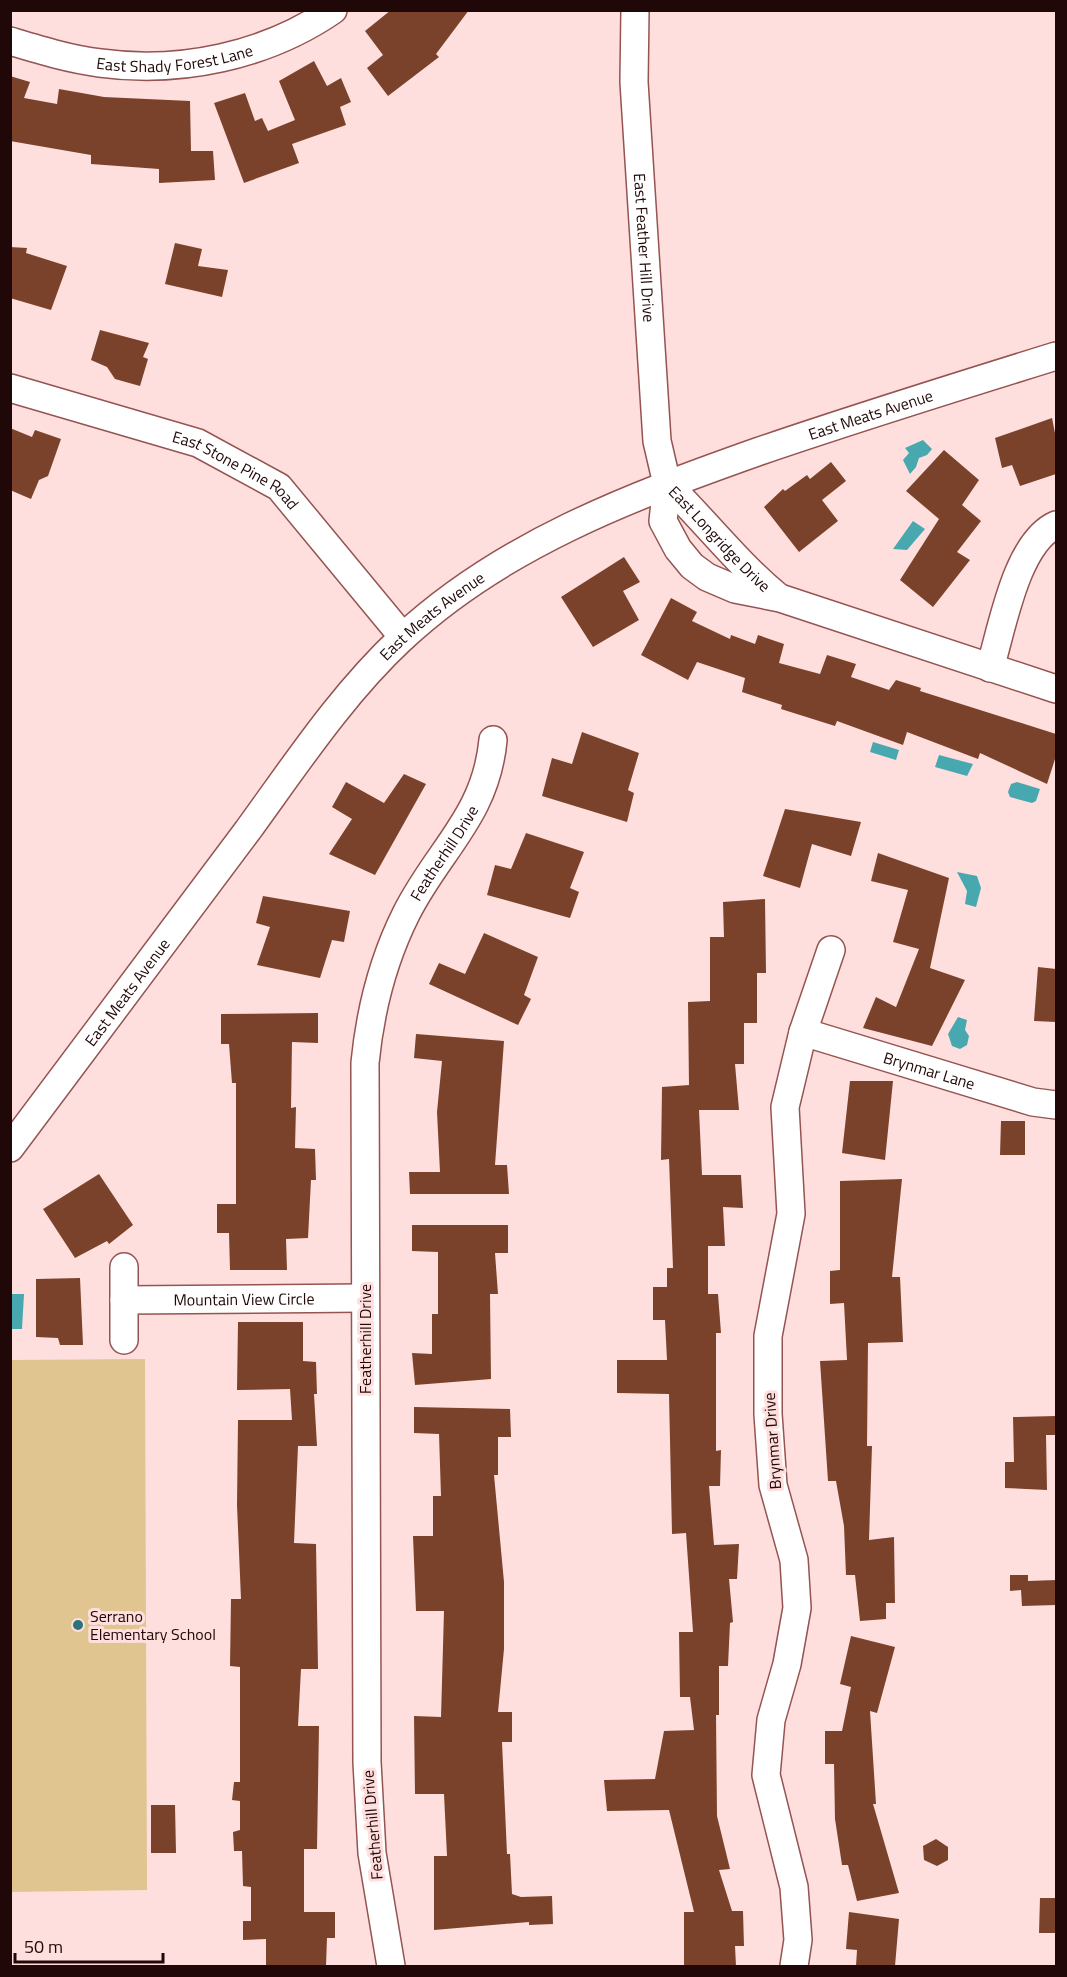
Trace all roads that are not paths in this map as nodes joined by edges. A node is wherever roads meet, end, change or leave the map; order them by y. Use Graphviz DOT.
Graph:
graph roads {
  1 [pos="333,10"];
  2 [pos="635,10"];
  3 [pos="10,41"];
  4 [pos="1056,356"];
  5 [pos="10,388"];
  6 [pos="667,484"];
  7 [pos="1056,525"];
  8 [pos="780,598"];
  9 [pos="403,637"];
  10 [pos="990,668"];
  11 [pos="1056,689"];
  12 [pos="493,740"];
  13 [pos="831,950"];
  14 [pos="803,1032"];
  15 [pos="1056,1105"];
  16 [pos="10,1148"];
  17 [pos="124,1267"];
  18 [pos="364,1298"];
  19 [pos="124,1300"];
  20 [pos="124,1340"];
  21 [pos="392,1966"];
  22 [pos="794,1966"];
  1 -- 3 [label="street, East Shady Forest Lane"];
  2 -- 6 [label="street, East Feather Hill Drive"];
  4 -- 6 [label="street, East Meats Avenue"];
  5 -- 9 [label="street, East Stone Pine Road"];
  6 -- 8 [label="street, East Longridge Drive"];
  6 -- 8 [label="street, East Longridge Drive"];
  6 -- 9 [label="street, East Meats Avenue"];
  7 -- 10 [label="street"];
  8 -- 10 [label="street, East Longridge Drive"];
  9 -- 16 [label="street, East Meats Avenue"];
  10 -- 11 [label="street, East Longridge Drive"];
  12 -- 18 [label="street, Featherhill Drive"];
  13 -- 14 [label="street, Brynmar Drive"];
  14 -- 15 [label="street, Brynmar Lane"];
  14 -- 22 [label="street, Brynmar Drive"];
  17 -- 19 [label="street"];
  18 -- 19 [label="street, Mountain View Circle"];
  18 -- 21 [label="street, Featherhill Drive"];
  19 -- 20 [label="street"];
}
